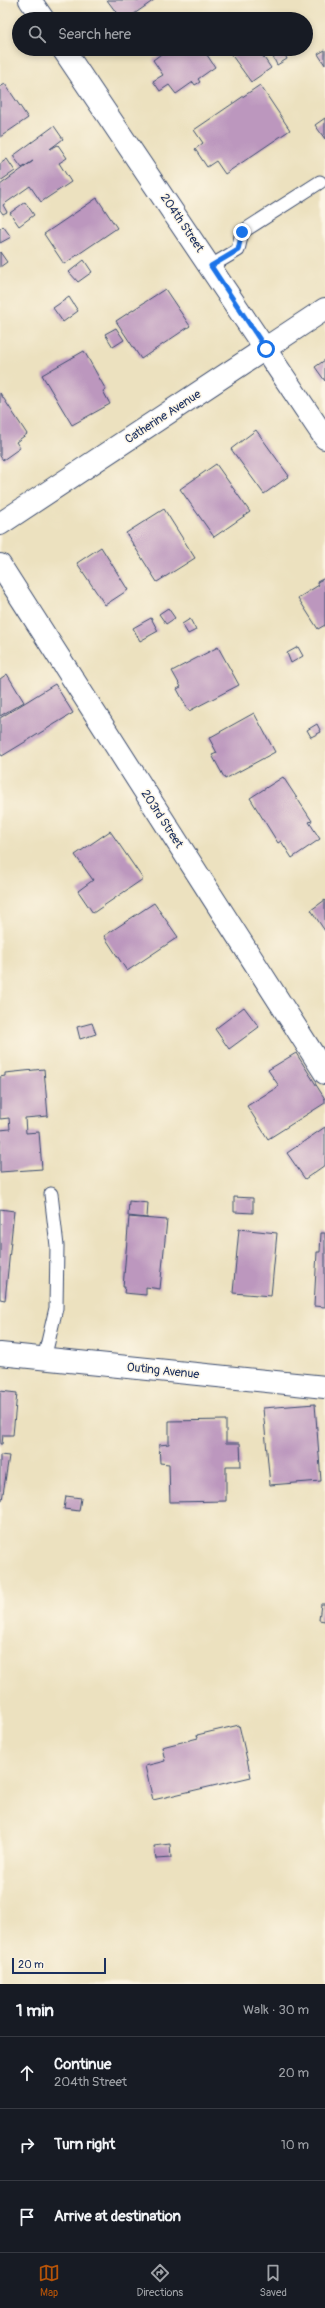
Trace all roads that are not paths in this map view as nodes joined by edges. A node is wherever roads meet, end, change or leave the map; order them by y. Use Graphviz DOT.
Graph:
graph roads {
  1 [pos="30,0"];
  2 [pos="38,12"];
  3 [pos="68,56"];
  4 [pos="320,182"];
  5 [pos="211,266"];
  6 [pos="325,309"];
  7 [pos="266,349"];
  8 [pos="325,438"];
  9 [pos="0,524"];
  10 [pos="0,566"];
  11 [pos="325,1073"];
  12 [pos="51,1194"];
  13 [pos="0,1354"];
  14 [pos="44,1359"];
  15 [pos="325,1387"];
  1 -- 2 [label="street"];
  3 -- 5 [label="street, 204th Street"];
  4 -- 5 [label="lane"];
  5 -- 7 [label="street, 204th Street"];
  6 -- 7 [label="street, Catherine Avenue"];
  7 -- 8 [label="street, 204th Street"];
  7 -- 9 [label="street, Catherine Avenue"];
  10 -- 11 [label="street, 203rd Street"];
  12 -- 14 [label="lane"];
  13 -- 14 [label="street, Outing Avenue"];
  14 -- 15 [label="street, Outing Avenue"];
}
